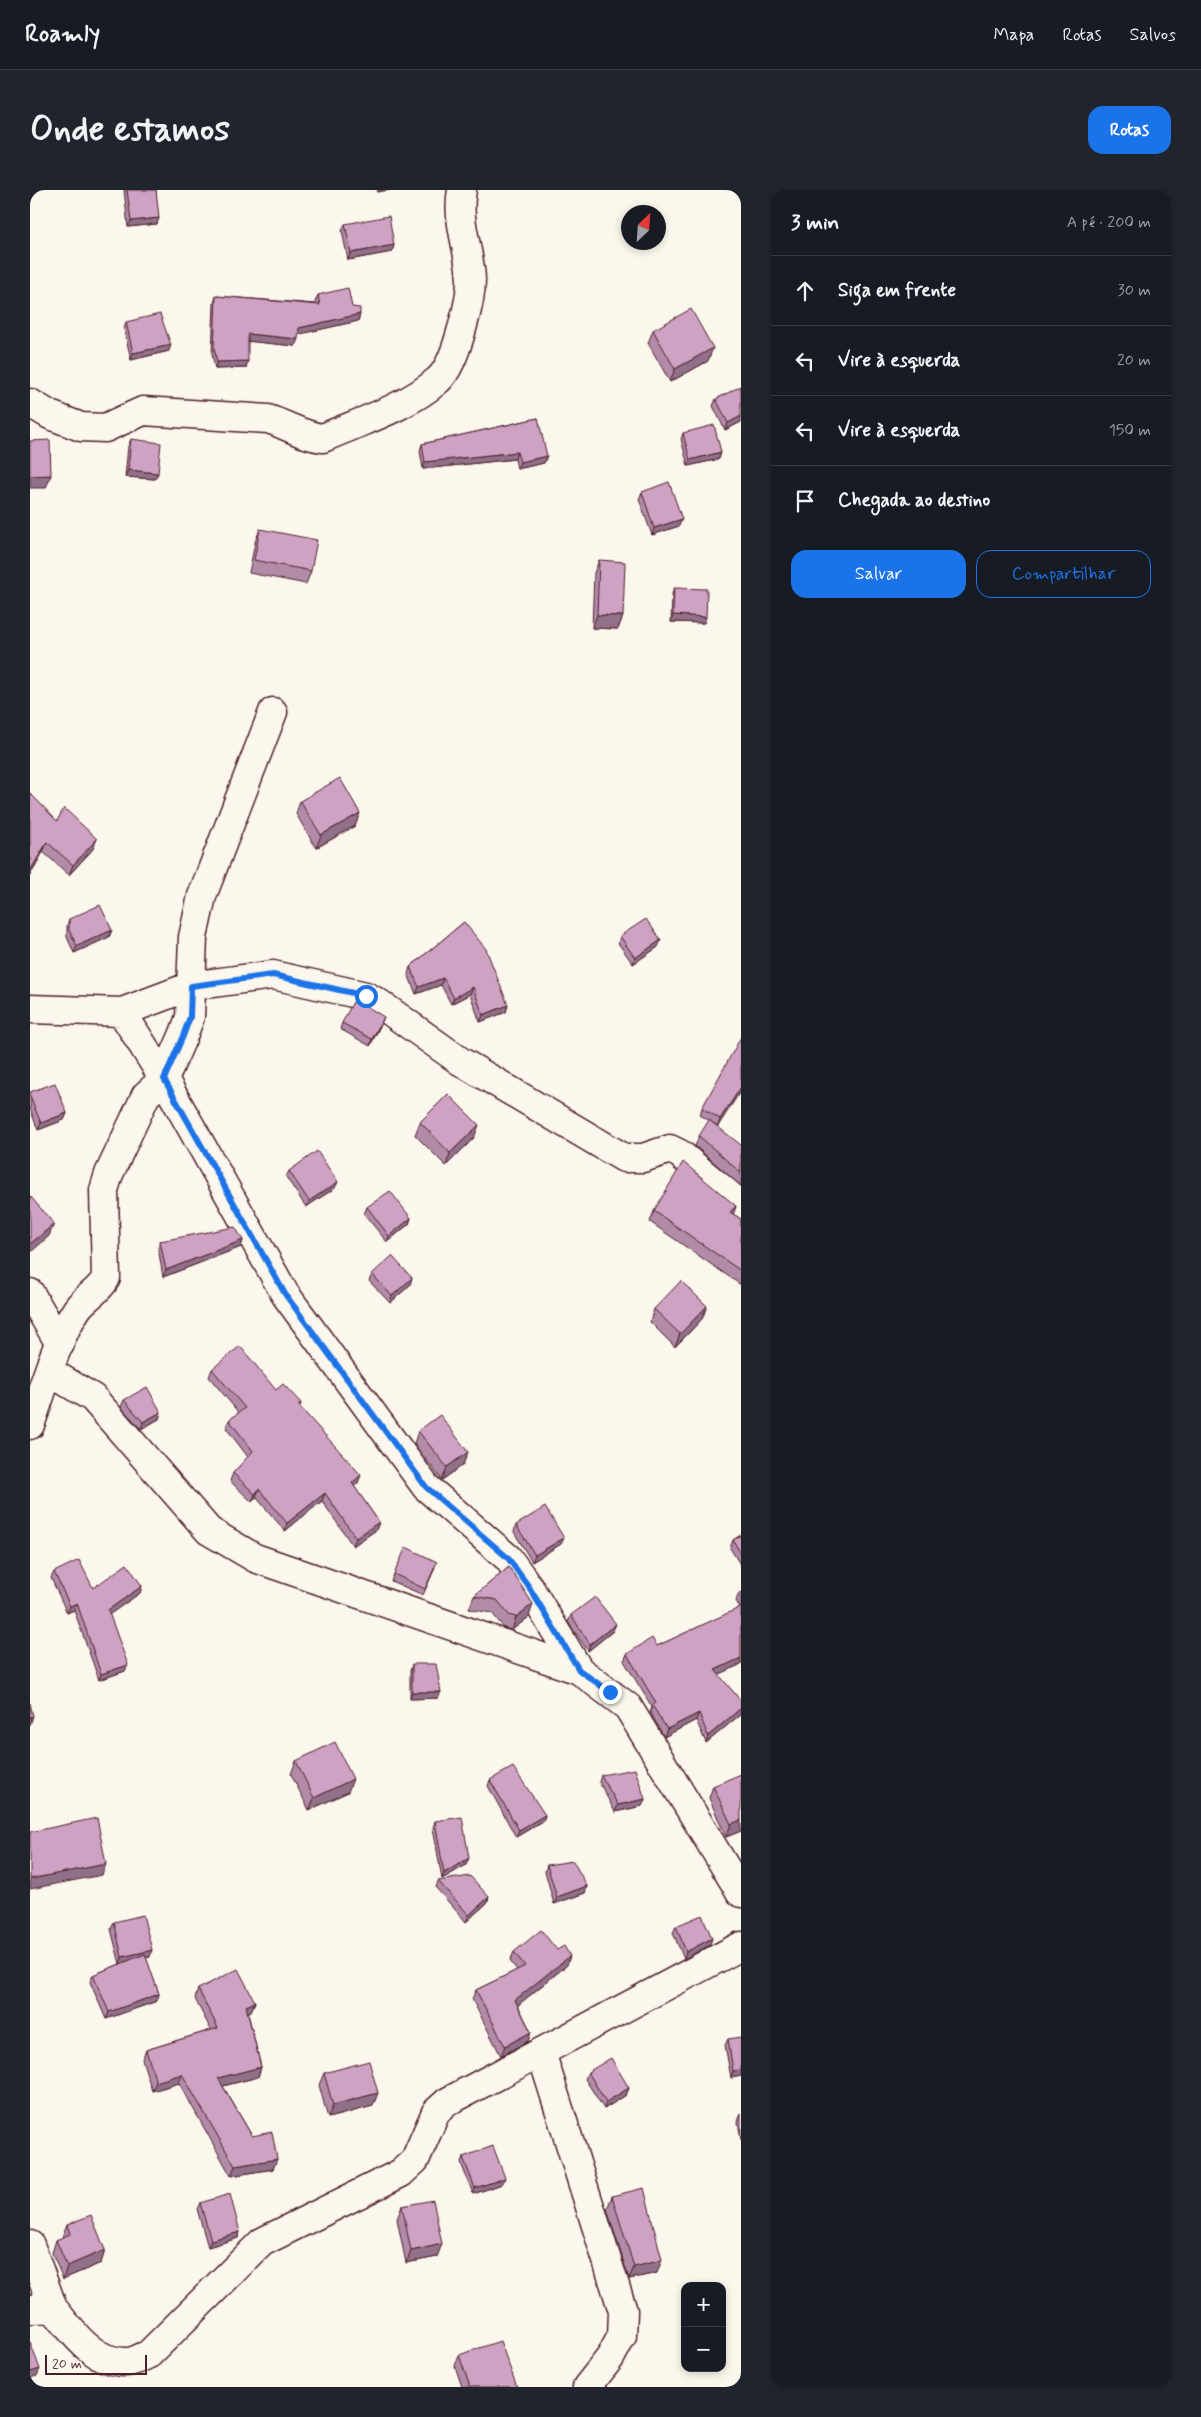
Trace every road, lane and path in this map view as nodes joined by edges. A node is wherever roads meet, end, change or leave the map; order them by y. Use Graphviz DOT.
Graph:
graph roads {
  1 [pos="462,190"];
  2 [pos="30,403"];
  3 [pos="273,712"];
  4 [pos="191,986"];
  5 [pos="30,1009"];
  6 [pos="122,1012"];
  7 [pos="164,1079"];
  8 [pos="741,1205"];
  9 [pos="30,1293"];
  10 [pos="60,1344"];
  11 [pos="50,1372"];
  12 [pos="30,1425"];
  13 [pos="579,1670"];
  14 [pos="741,1893"];
  15 [pos="741,1946"];
  16 [pos="541,2052"];
  17 [pos="30,2245"];
  18 [pos="41,2308"];
  19 [pos="587,2387"];
  1 -- 2 [label="street"];
  3 -- 4 [label="street"];
  4 -- 6 [label="street"];
  4 -- 7 [label="street"];
  4 -- 8 [label="street"];
  5 -- 6 [label="street"];
  6 -- 7 [label="street"];
  7 -- 10 [label="street"];
  7 -- 13 [label="street"];
  9 -- 10 [label="street"];
  10 -- 11 [label="street"];
  11 -- 12 [label="street"];
  11 -- 13 [label="street"];
  13 -- 14 [label="street"];
  15 -- 16 [label="street"];
  16 -- 18 [label="street"];
  16 -- 19 [label="street"];
  17 -- 18 [label="street"];
}
